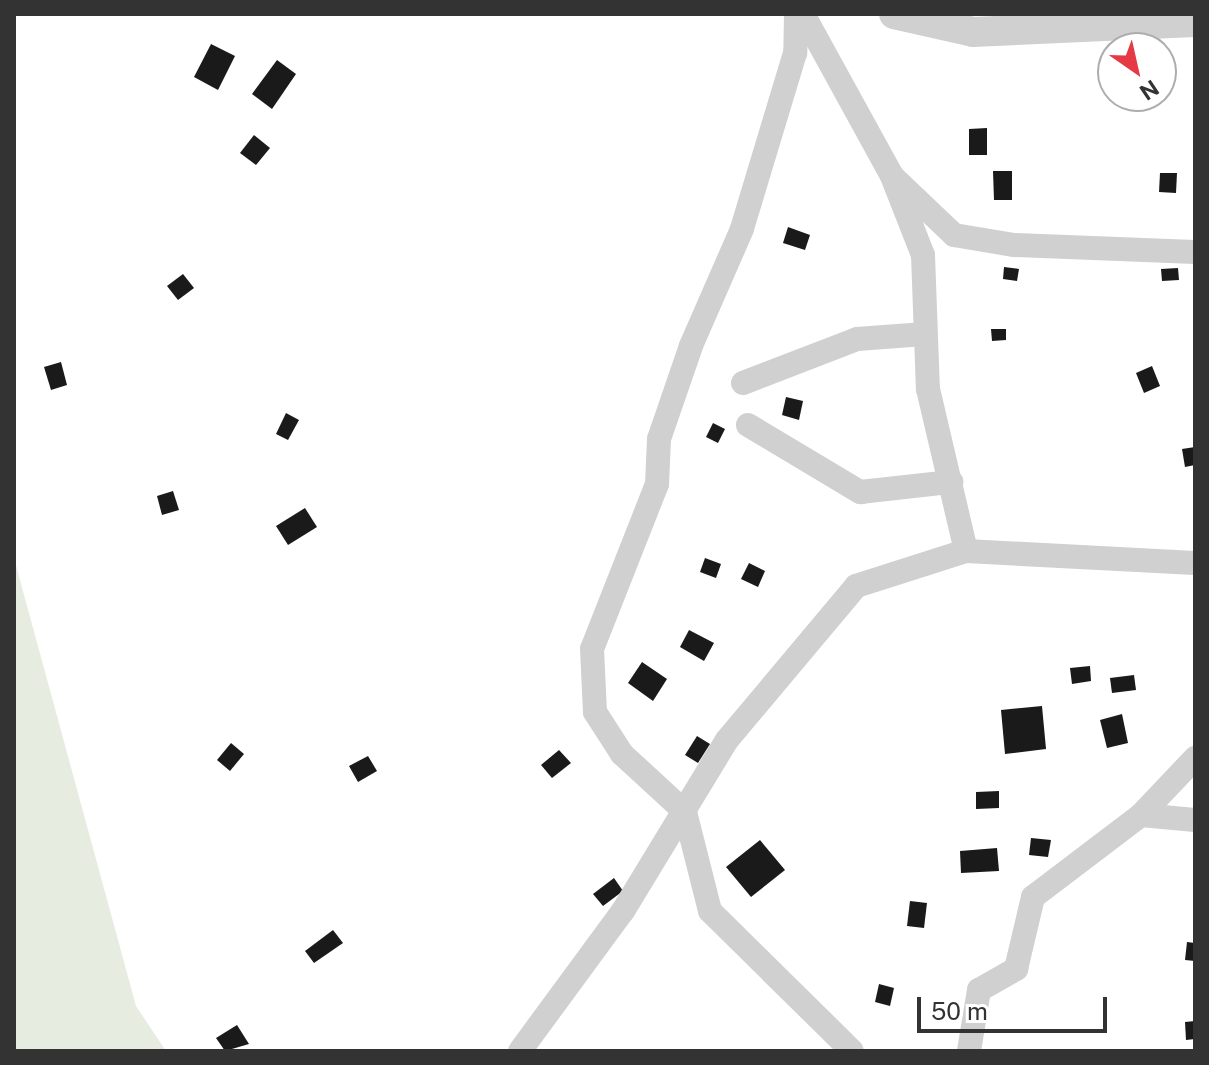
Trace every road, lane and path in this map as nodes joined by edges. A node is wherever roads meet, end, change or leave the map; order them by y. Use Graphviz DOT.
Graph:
graph roads {
  1 [pos="796,14"];
  2 [pos="803,14"];
  3 [pos="894,14"];
  4 [pos="1195,22"];
  5 [pos="892,176"];
  6 [pos="1195,252"];
  7 [pos="925,334"];
  8 [pos="743,383"];
  9 [pos="748,425"];
  10 [pos="951,482"];
  11 [pos="966,551"];
  12 [pos="1195,563"];
  13 [pos="1195,758"];
  14 [pos="685,812"];
  15 [pos="1141,815"];
  16 [pos="1195,820"];
  17 [pos="520,1051"];
  18 [pos="852,1051"];
  19 [pos="969,1051"];
  1 -- 14 [label="street"];
  2 -- 5 [label="street"];
  3 -- 4 [label="street"];
  5 -- 6 [label="street"];
  5 -- 7 [label="street"];
  7 -- 8 [label="street"];
  7 -- 10 [label="street"];
  9 -- 10 [label="street"];
  10 -- 11 [label="street"];
  11 -- 12 [label="street"];
  11 -- 14 [label="street"];
  13 -- 15 [label="street"];
  14 -- 17 [label="street"];
  14 -- 18 [label="street"];
  15 -- 16 [label="street"];
  15 -- 19 [label="street"];
}
